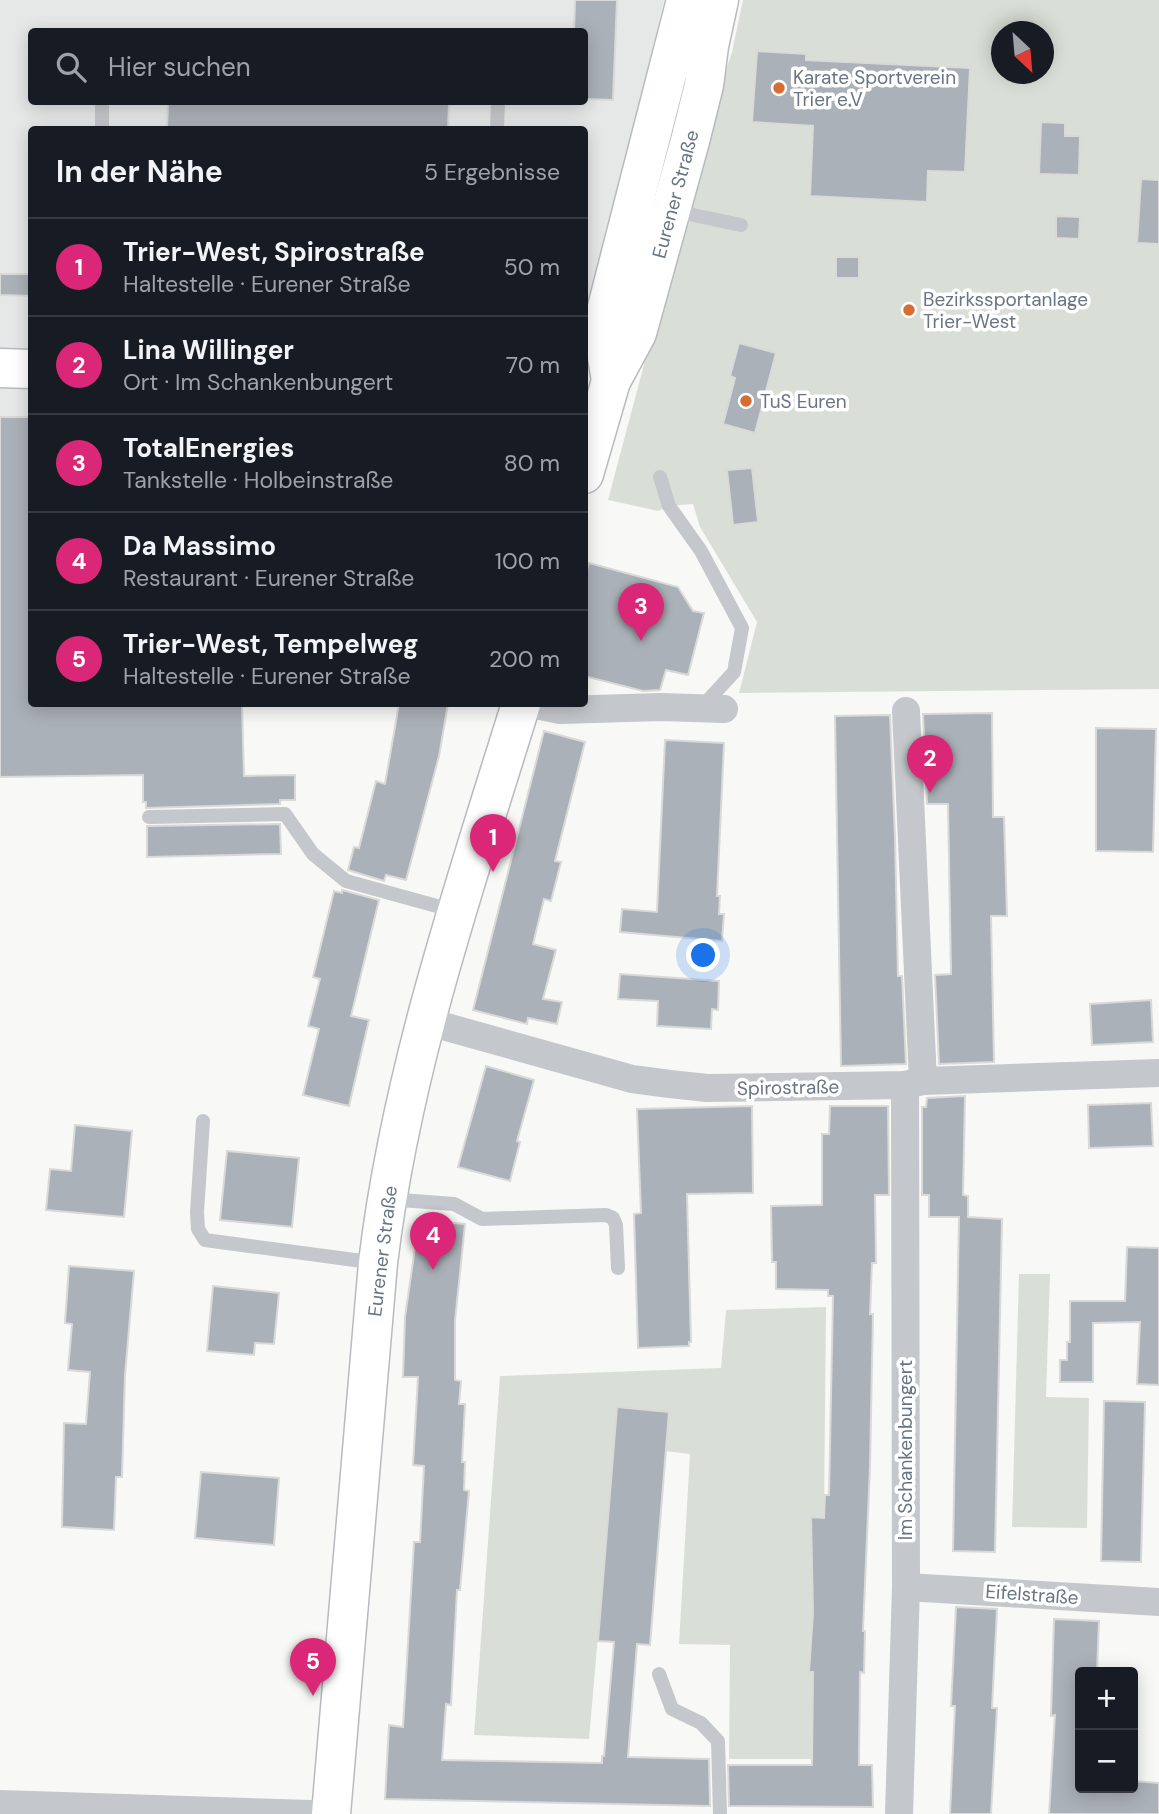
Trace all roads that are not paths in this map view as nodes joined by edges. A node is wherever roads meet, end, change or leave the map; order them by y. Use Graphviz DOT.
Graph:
graph roads {
  1 [pos="687,0"];
  2 [pos="719,0"];
  3 [pos="693,44"];
  4 [pos="102,105"];
  5 [pos="498,105"];
  6 [pos="102,126"];
  7 [pos="497,126"];
  8 [pos="653,208"];
  9 [pos="741,225"];
  10 [pos="0,368"];
  11 [pos="28,369"];
  12 [pos="598,380"];
  13 [pos="588,447"];
  14 [pos="660,477"];
  15 [pos="519,707"];
  16 [pos="546,707"];
  17 [pos="712,709"];
  18 [pos="906,711"];
  19 [pos="149,817"];
  20 [pos="456,912"];
  21 [pos="425,1021"];
  22 [pos="1159,1073"];
  23 [pos="914,1083"];
  24 [pos="204,1121"];
  25 [pos="386,1199"];
  26 [pos="378,1263"];
  27 [pos="618,1268"];
  28 [pos="905,1587"];
  29 [pos="1159,1602"];
  30 [pos="659,1674"];
  31 [pos="0,1804"];
  32 [pos="310,1814"];
  33 [pos="331,1814"];
  34 [pos="720,1814"];
  35 [pos="899,1814"];
  1 -- 3 [label="street, Eurener Straße"];
  2 -- 3 [label="street, Eurener Straße"];
  3 -- 8 [label="street, Eurener Straße"];
  4 -- 6 [label="lane"];
  5 -- 7 [label="lane"];
  8 -- 9 [label="lane"];
  8 -- 12 [label="street, Eurener Straße"];
  10 -- 11 [label="street"];
  12 -- 13 [label="street, Eurener Straße"];
  14 -- 17 [label="lane"];
  15 -- 20 [label="street, Eurener Straße"];
  16 -- 17 [label="street"];
  18 -- 23 [label="street, Im Schankenbungert"];
  19 -- 20 [label="lane"];
  20 -- 21 [label="street, Eurener Straße"];
  21 -- 23 [label="street, Spirostraße"];
  21 -- 25 [label="street, Eurener Straße"];
  22 -- 23 [label="street, Spirostraße"];
  23 -- 28 [label="street, Im Schankenbungert"];
  24 -- 26 [label="lane"];
  25 -- 26 [label="street, Eurener Straße"];
  25 -- 27 [label="lane"];
  26 -- 33 [label="street, Eurener Straße"];
  28 -- 29 [label="street, Eifelstraße"];
  28 -- 35 [label="street, Im Schankenbungert"];
  30 -- 34 [label="lane"];
  31 -- 32 [label="street"];
}
